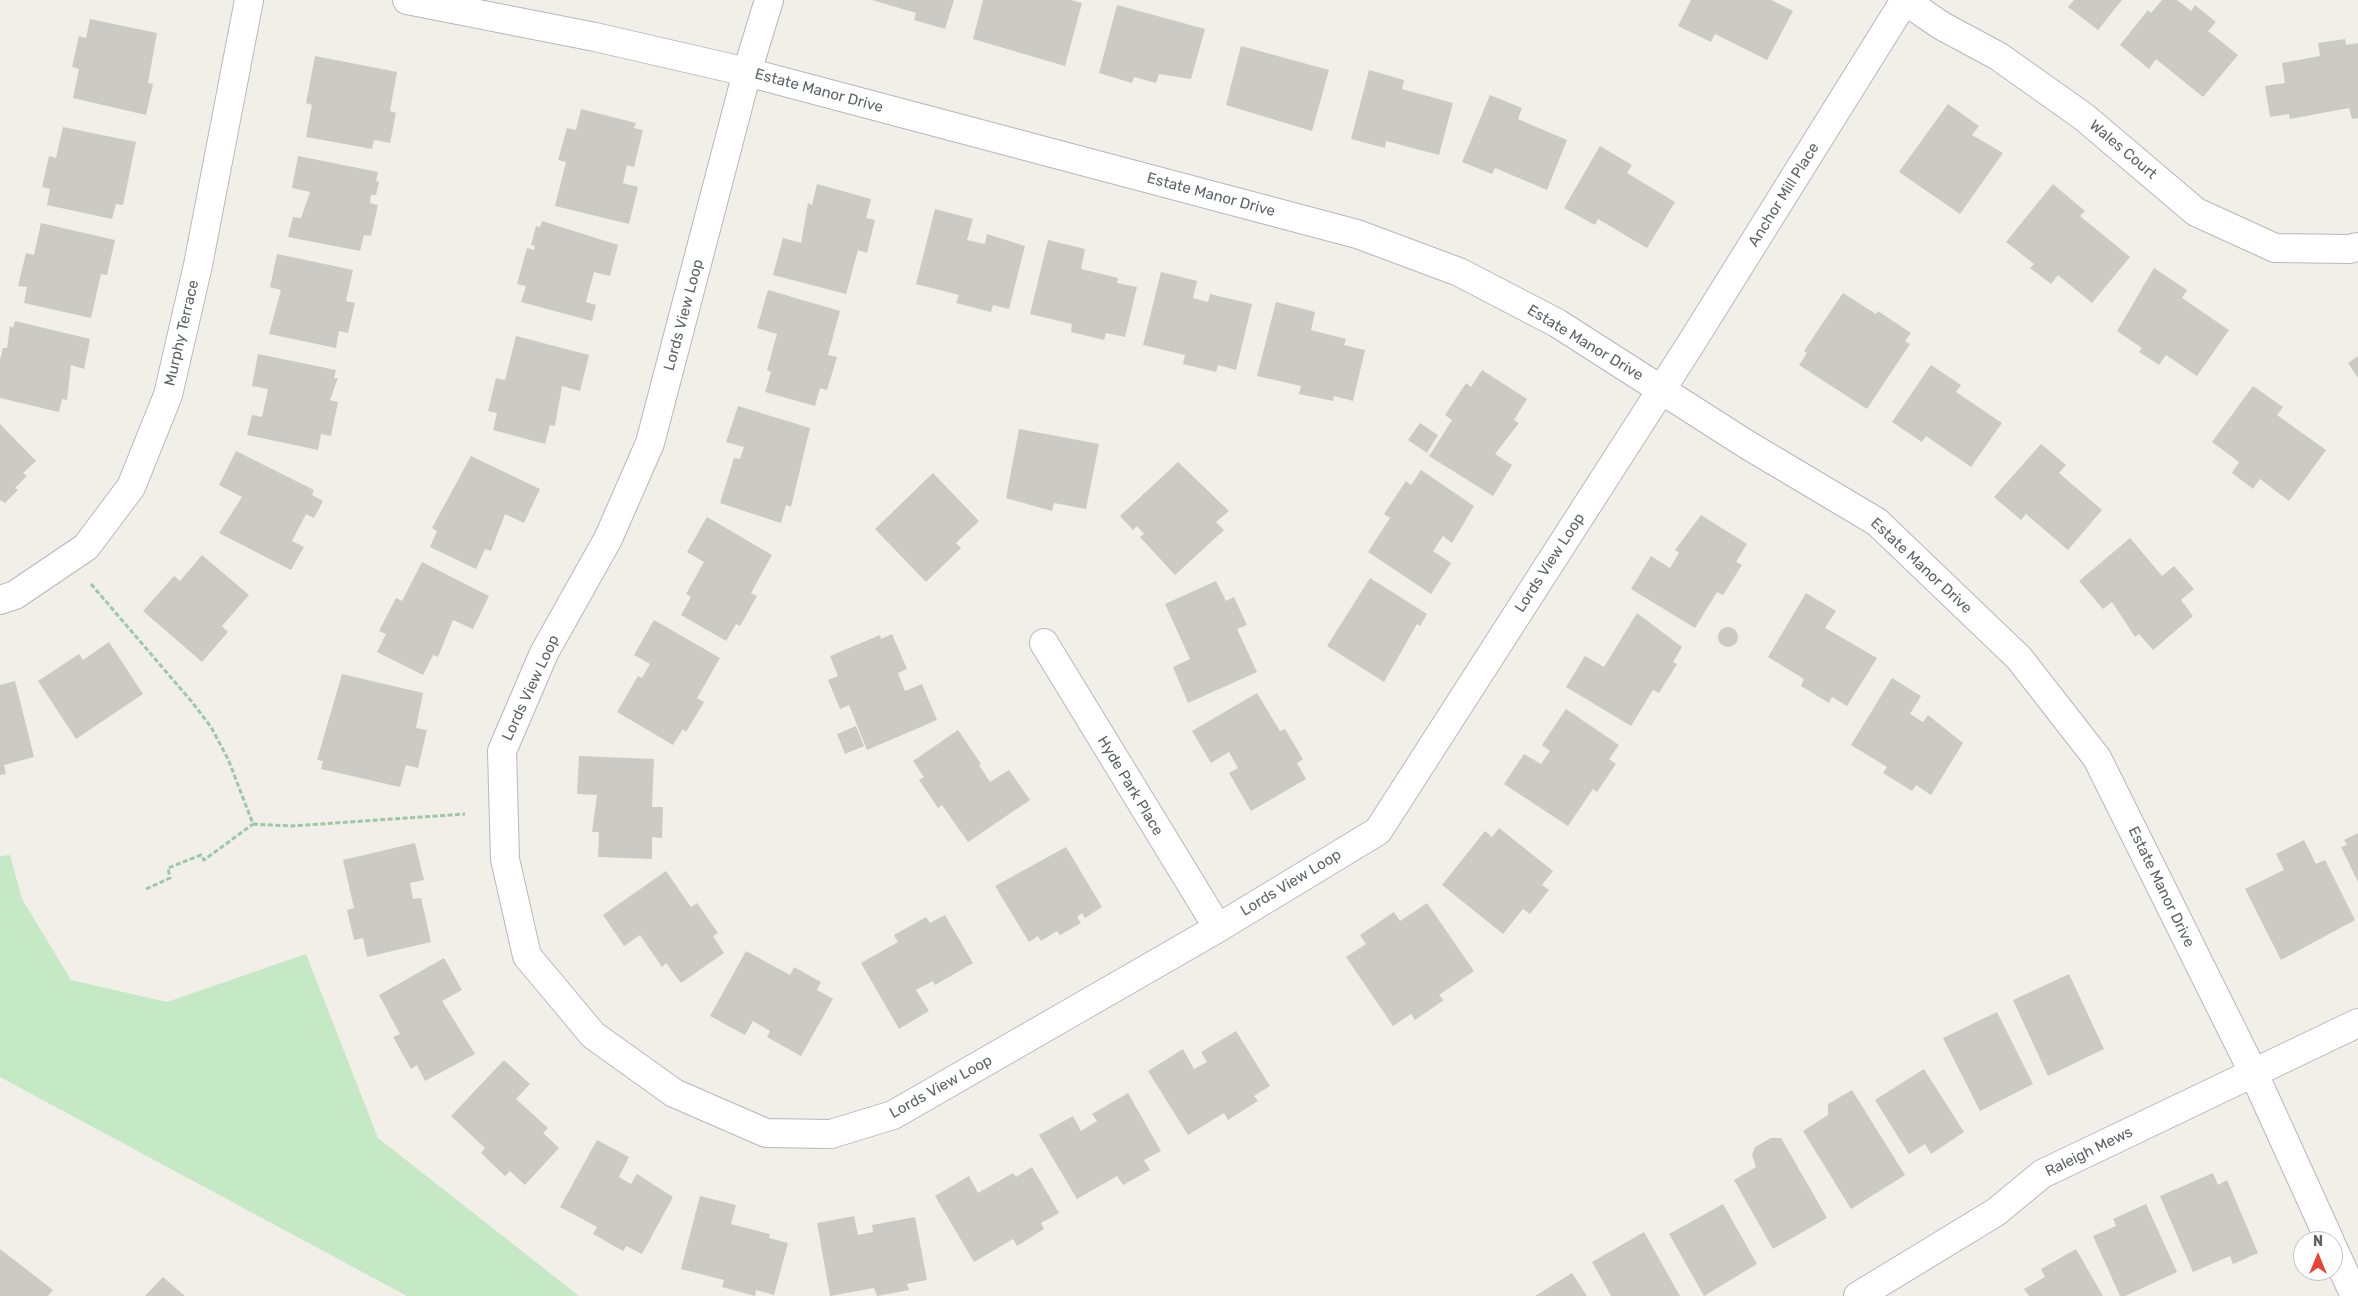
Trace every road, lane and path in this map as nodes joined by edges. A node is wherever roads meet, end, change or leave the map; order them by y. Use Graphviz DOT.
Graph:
graph roads {
  1 [pos="249,0"];
  2 [pos="407,0"];
  3 [pos="769,0"];
  4 [pos="1905,0"];
  5 [pos="747,72"];
  6 [pos="2358,247"];
  7 [pos="1662,390"];
  8 [pos="89,581"];
  9 [pos="0,600"];
  10 [pos="1044,644"];
  11 [pos="465,814"];
  12 [pos="252,824"];
  13 [pos="146,888"];
  14 [pos="1218,928"];
  15 [pos="2358,1023"];
  16 [pos="2254,1074"];
  17 [pos="2325,1231"];
  18 [pos="2343,1270"];
  19 [pos="1858,1296"];
  20 [pos="2355,1296"];
  1 -- 9 [label="street, Murphy Terrace"];
  2 -- 5 [label="street, Estate Manor Drive"];
  3 -- 5 [label="street"];
  4 -- 6 [label="street, Wales Court"];
  4 -- 7 [label="street, Anchor Mill Place"];
  5 -- 7 [label="street, Estate Manor Drive"];
  5 -- 14 [label="street, Lords View Loop"];
  7 -- 14 [label="street, Lords View Loop"];
  7 -- 16 [label="street, Estate Manor Drive"];
  8 -- 12 [label="path"];
  10 -- 14 [label="street, Hyde Park Place"];
  11 -- 12 [label="path"];
  12 -- 13 [label="path"];
  15 -- 16 [label="street, Raleigh Mews"];
  16 -- 17 [label="street, Estate Manor Drive"];
  16 -- 19 [label="street, Raleigh Mews"];
  18 -- 20 [label="street"];
}
